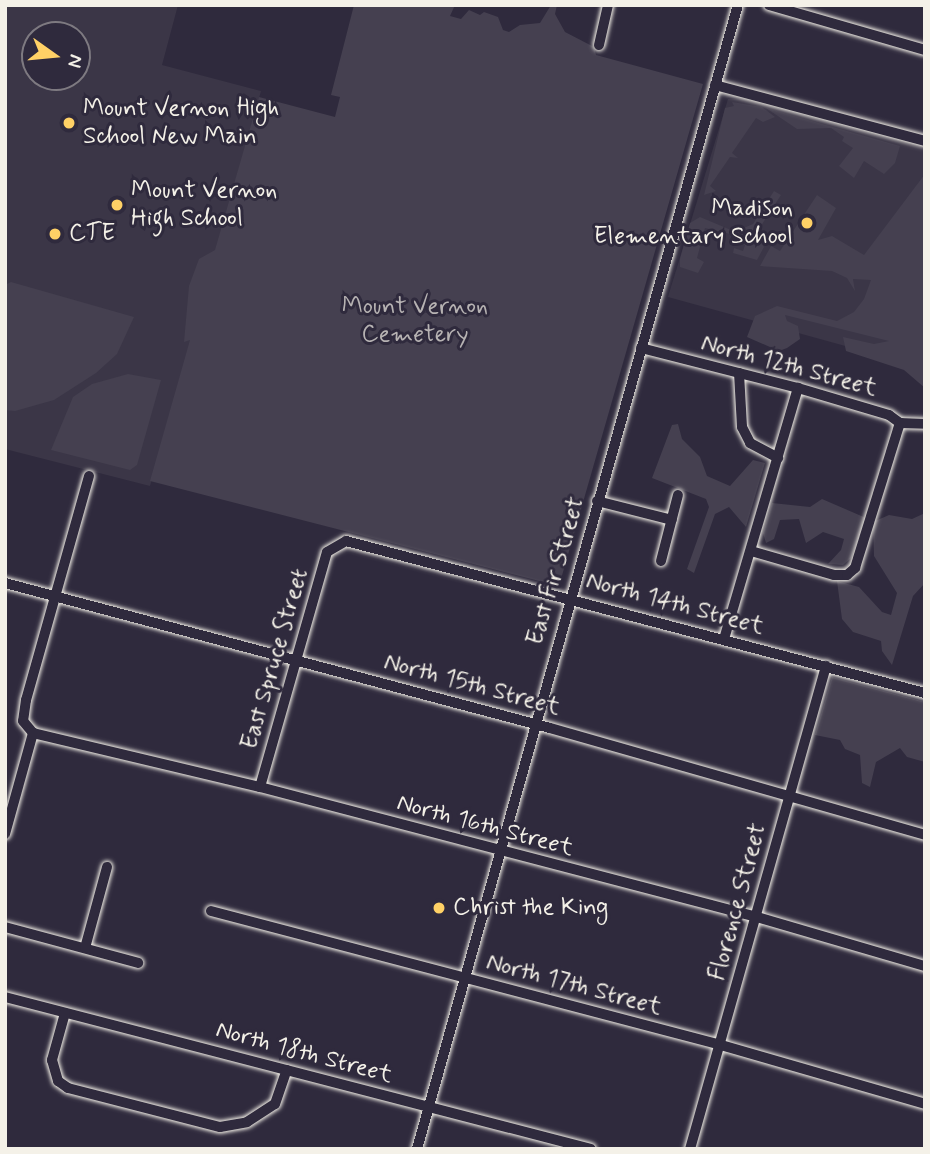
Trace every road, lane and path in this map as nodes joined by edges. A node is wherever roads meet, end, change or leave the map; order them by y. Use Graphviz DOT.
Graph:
graph roads {
  1 [pos="608,5"];
  2 [pos="738,5"];
  3 [pos="769,5"];
  4 [pos="599,45"];
  5 [pos="925,50"];
  6 [pos="715,85"];
  7 [pos="925,141"];
  8 [pos="641,348"];
  9 [pos="739,373"];
  10 [pos="798,388"];
  11 [pos="900,423"];
  12 [pos="925,424"];
  13 [pos="778,458"];
  14 [pos="89,476"];
  15 [pos="678,495"];
  16 [pos="597,501"];
  17 [pos="671,520"];
  18 [pos="334,544"];
  19 [pos="751,551"];
  20 [pos="661,561"];
  21 [pos="5,583"];
  22 [pos="55,596"];
  23 [pos="570,598"];
  24 [pos="724,639"];
  25 [pos="295,660"];
  26 [pos="826,666"];
  27 [pos="925,693"];
  28 [pos="535,724"];
  29 [pos="33,733"];
  30 [pos="260,787"];
  31 [pos="788,795"];
  32 [pos="5,834"];
  33 [pos="925,835"];
  34 [pos="499,852"];
  35 [pos="107,867"];
  36 [pos="211,911"];
  37 [pos="757,917"];
  38 [pos="5,927"];
  39 [pos="85,948"];
  40 [pos="138,963"];
  41 [pos="925,966"];
  42 [pos="464,979"];
  43 [pos="5,997"];
  44 [pos="65,1013"];
  45 [pos="721,1045"];
  46 [pos="287,1070"];
  47 [pos="925,1104"];
  48 [pos="428,1107"];
  49 [pos="417,1149"];
  50 [pos="591,1149"];
  51 [pos="690,1149"];
  1 -- 4 [label="street"];
  2 -- 6 [label="street, East Fir Street"];
  3 -- 5 [label="street"];
  6 -- 7 [label="street"];
  6 -- 8 [label="street, East Fir Street"];
  8 -- 9 [label="street, North 12th Street"];
  8 -- 16 [label="street, East Fir Street"];
  9 -- 10 [label="street, North 12th Street"];
  9 -- 13 [label="street"];
  10 -- 11 [label="street, North 12th Street"];
  10 -- 13 [label="street"];
  11 -- 12 [label="street, North 12th Street"];
  11 -- 19 [label="street"];
  13 -- 19 [label="street"];
  14 -- 22 [label="street"];
  15 -- 17 [label="street"];
  16 -- 17 [label="street"];
  16 -- 23 [label="street, East Fir Street"];
  17 -- 20 [label="street"];
  18 -- 23 [label="street, North 14th Street"];
  18 -- 25 [label="street, East Spruce Street"];
  19 -- 24 [label="street"];
  21 -- 22 [label="street, North 15th Street"];
  22 -- 25 [label="street, North 15th Street"];
  22 -- 29 [label="street"];
  23 -- 24 [label="street, North 14th Street"];
  23 -- 28 [label="street, East Fir Street"];
  24 -- 26 [label="street, North 14th Street"];
  25 -- 28 [label="street, North 15th Street"];
  25 -- 30 [label="street, East Spruce Street"];
  26 -- 27 [label="street, North 14th Street"];
  26 -- 31 [label="street, Florence Street"];
  28 -- 31 [label="street, North 15th Street"];
  28 -- 34 [label="street, East Fir Street"];
  29 -- 30 [label="street, North 16th Street"];
  29 -- 32 [label="street"];
  30 -- 34 [label="street, North 16th Street"];
  31 -- 33 [label="street, North 15th Street"];
  31 -- 37 [label="street, Florence Street"];
  34 -- 37 [label="street, North 16th Street"];
  34 -- 42 [label="street, East Fir Street"];
  35 -- 39 [label="street"];
  36 -- 42 [label="street, North 17th Street"];
  37 -- 41 [label="street, North 16th Street"];
  37 -- 45 [label="street, Florence Street"];
  38 -- 39 [label="street"];
  39 -- 40 [label="street"];
  42 -- 45 [label="street, North 17th Street"];
  42 -- 48 [label="street, East Fir Street"];
  43 -- 44 [label="street, North 18th Street"];
  44 -- 46 [label="street, North 18th Street"];
  44 -- 46 [label="street"];
  45 -- 47 [label="street, North 17th Street"];
  45 -- 51 [label="street, Florence Street"];
  46 -- 48 [label="street, North 18th Street"];
  48 -- 49 [label="street, East Fir Street"];
  48 -- 50 [label="street, North 18th Street"];
}
